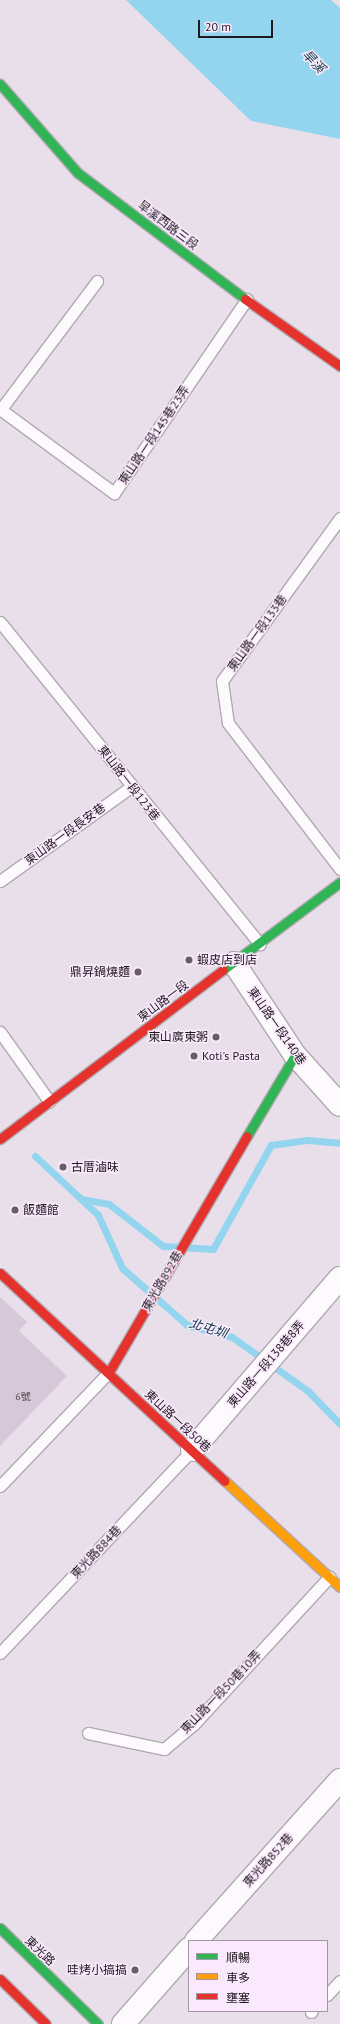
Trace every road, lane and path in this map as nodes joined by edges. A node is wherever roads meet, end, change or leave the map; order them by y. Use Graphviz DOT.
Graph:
graph roads {
  1 [pos="4,94"];
  2 [pos="96,281"];
  3 [pos="247,299"];
  4 [pos="340,366"];
  5 [pos="0,409"];
  6 [pos="340,518"];
  7 [pos="0,622"];
  8 [pos="131,787"];
  9 [pos="340,869"];
  10 [pos="0,881"];
  11 [pos="340,882"];
  12 [pos="260,944"];
  13 [pos="234,962"];
  14 [pos="0,1032"];
  15 [pos="295,1055"];
  16 [pos="49,1101"];
  17 [pos="340,1105"];
  18 [pos="0,1139"];
  19 [pos="0,1273"];
  20 [pos="340,1278"];
  21 [pos="109,1372"];
  22 [pos="192,1450"];
  23 [pos="0,1486"];
  24 [pos="329,1577"];
  25 [pos="340,1587"];
  26 [pos="0,1653"];
  27 [pos="88,1733"];
  28 [pos="340,1780"];
  29 [pos="0,1928"];
  30 [pos="197,1940"];
  31 [pos="188,1950"];
  32 [pos="0,1979"];
  33 [pos="340,1980"];
  34 [pos="328,1994"];
  35 [pos="46,2024"];
  36 [pos="98,2024"];
  37 [pos="122,2024"];
  1 -- 3 [label="street, 旱溪西路三段"];
  2 -- 5 [label="lane"];
  3 -- 4 [label="street, 旱溪西路三段"];
  3 -- 5 [label="lane, 東山路一段145巷23弄"];
  6 -- 9 [label="lane, 東山路一段133巷"];
  7 -- 8 [label="lane, 東山路一段123巷"];
  8 -- 10 [label="lane, 東山路一段長安巷"];
  8 -- 12 [label="lane, 東山路一段123巷"];
  11 -- 12 [label="street, 東山路一段"];
  12 -- 13 [label="street, 東山路一段"];
  13 -- 15 [label="street, 東山路一段140巷"];
  13 -- 16 [label="street, 東山路一段"];
  14 -- 16 [label="lane"];
  15 -- 17 [label="street, 東山路一段140巷"];
  15 -- 21 [label="street, 東光路892巷"];
  16 -- 18 [label="street, 東山路一段"];
  19 -- 21 [label="street, 東山路一段50巷"];
  20 -- 22 [label="street, 東山路一段138巷8弄"];
  21 -- 22 [label="street, 東山路一段50巷"];
  21 -- 23 [label="lane, 東光路892巷"];
  22 -- 24 [label="street, 東山路一段50巷"];
  22 -- 26 [label="lane, 東光路884巷"];
  24 -- 25 [label="street, 東山路一段50巷"];
  24 -- 27 [label="lane, 東山路一段50巷10弄"];
  28 -- 30 [label="street, 東光路852巷"];
  29 -- 36 [label="street, 東光路"];
  31 -- 37 [label="street"];
  32 -- 35 [label="street"];
  33 -- 34 [label="lane"];
}
